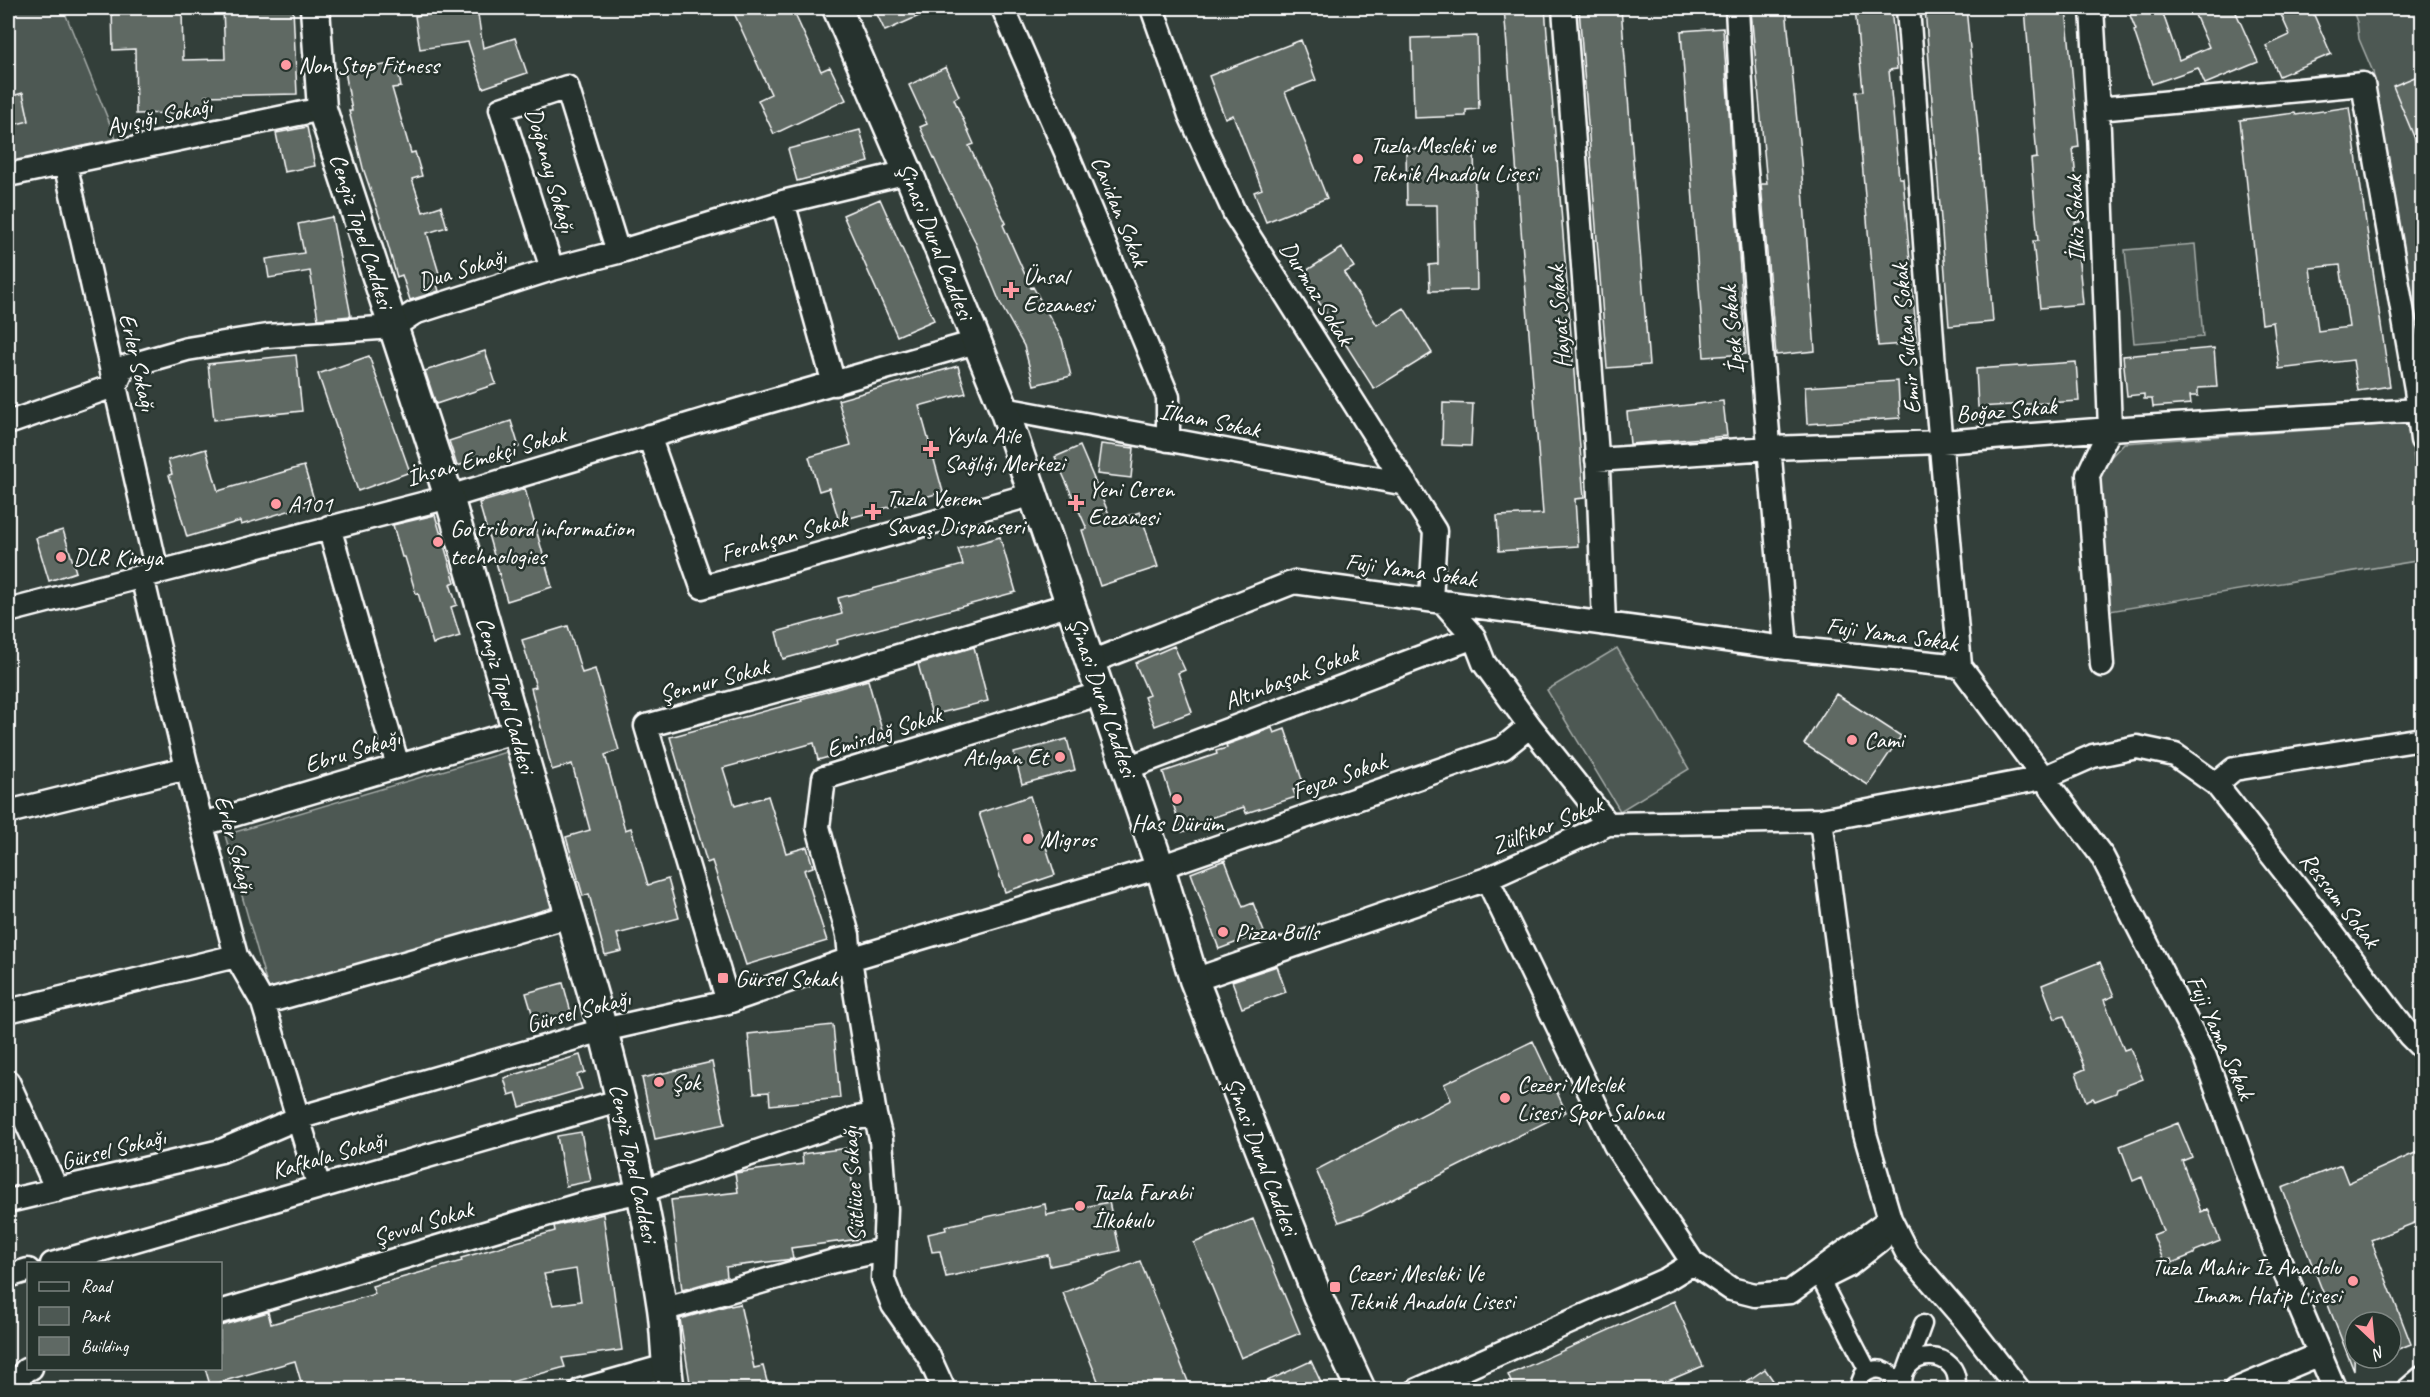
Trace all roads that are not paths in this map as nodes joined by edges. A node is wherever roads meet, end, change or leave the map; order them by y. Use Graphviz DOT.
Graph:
graph roads {
  1 [pos="315,8"];
  2 [pos="837,8"];
  3 [pos="1003,8"];
  4 [pos="1152,8"];
  5 [pos="1564,8"];
  6 [pos="1737,8"];
  7 [pos="1908,8"];
  8 [pos="2092,8"];
  9 [pos="2098,109"];
  10 [pos="322,110"];
  11 [pos="65,163"];
  12 [pos="908,172"];
  13 [pos="8,175"];
  14 [pos="783,202"];
  15 [pos="618,252"];
  16 [pos="552,269"];
  17 [pos="393,327"];
  18 [pos="976,342"];
  19 [pos="834,384"];
  20 [pos="116,385"];
  21 [pos="1004,409"];
  22 [pos="2419,410"];
  23 [pos="8,423"];
  24 [pos="2110,429"];
  25 [pos="650,436"];
  26 [pos="1168,440"];
  27 [pos="2422,440"];
  28 [pos="1942,442"];
  29 [pos="1769,448"];
  30 [pos="1597,460"];
  31 [pos="1406,484"];
  32 [pos="1034,494"];
  33 [pos="448,497"];
  34 [pos="329,527"];
  35 [pos="149,574"];
  36 [pos="1437,601"];
  37 [pos="1071,604"];
  38 [pos="8,610"];
  39 [pos="1604,624"];
  40 [pos="1474,637"];
  41 [pos="1786,648"];
  42 [pos="1091,662"];
  43 [pos="1960,666"];
  44 [pos="2102,666"];
  45 [pos="1102,693"];
  46 [pos="1530,726"];
  47 [pos="517,731"];
  48 [pos="2422,739"];
  49 [pos="398,766"];
  50 [pos="187,768"];
  51 [pos="1127,768"];
  52 [pos="2043,778"];
  53 [pos="2216,784"];
  54 [pos="8,812"];
  55 [pos="1821,820"];
  56 [pos="203,824"];
  57 [pos="1608,824"];
  58 [pos="1161,867"];
  59 [pos="1486,879"];
  60 [pos="570,916"];
  61 [pos="236,956"];
  62 [pos="850,959"];
  63 [pos="1194,980"];
  64 [pos="728,1002"];
  65 [pos="263,1003"];
  66 [pos="8,1011"];
  67 [pos="603,1030"];
  68 [pos="2422,1048"];
  69 [pos="8,1082"];
  70 [pos="621,1100"];
  71 [pos="875,1115"];
  72 [pos="298,1118"];
  73 [pos="319,1186"];
  74 [pos="57,1190"];
  75 [pos="642,1191"];
  76 [pos="8,1201"];
  77 [pos="1890,1220"];
  78 [pos="1883,1242"];
  79 [pos="884,1250"];
  80 [pos="55,1262"];
  81 [pos="1693,1263"];
  82 [pos="27,1270"];
  83 [pos="8,1276"];
  84 [pos="1819,1278"];
  85 [pos="662,1310"];
  86 [pos="222,1311"];
  87 [pos="1923,1324"];
  88 [pos="2320,1354"];
  89 [pos="27,1370"];
  90 [pos="1868,1371"];
  91 [pos="668,1378"];
  92 [pos="1899,1378"];
  93 [pos="2422,1378"];
  94 [pos="21,1389"];
  95 [pos="581,1389"];
  96 [pos="944,1389"];
  97 [pos="1361,1389"];
  98 [pos="1417,1389"];
  99 [pos="1857,1389"];
  100 [pos="1904,1389"];
  101 [pos="1956,1389"];
  102 [pos="2019,1389"];
  103 [pos="2235,1389"];
  104 [pos="2335,1389"];
  105 [pos="2408,1389"];
  1 -- 10 [label="street, Cengiz Topel Caddesi"];
  2 -- 12 [label="street, Şinasi Dural Caddesi"];
  3 -- 26 [label="street, Cavidan Sokak"];
  4 -- 31 [label="street, Durmaz Sokak"];
  5 -- 30 [label="street, Hayat Sokak"];
  6 -- 29 [label="street, İpek Sokak"];
  7 -- 28 [label="street, Emir Sultan Sokak"];
  8 -- 9 [label="street, İlkiz Sokak"];
  9 -- 22 [label="street"];
  9 -- 24 [label="street, İlkiz Sokak"];
  10 -- 11 [label="street, Ayışığı Sokağı"];
  10 -- 17 [label="street, Cengiz Topel Caddesi"];
  11 -- 13 [label="street, Ayışığı Sokağı"];
  11 -- 20 [label="street, Erler Sokağı"];
  12 -- 14 [label="street, Dua Sokağı"];
  12 -- 18 [label="street, Şinasi Dural Caddesi"];
  14 -- 15 [label="street, Dua Sokağı"];
  14 -- 19 [label="street"];
  15 -- 16 [label="street, Dua Sokağı"];
  15 -- 16 [label="street, Doğanay Sokağı"];
  16 -- 17 [label="street, Dua Sokağı"];
  17 -- 20 [label="street, Dua Sokağı"];
  17 -- 33 [label="street, Cengiz Topel Caddesi"];
  18 -- 19 [label="street, İhsan Emekçi Sokak"];
  18 -- 21 [label="street, Şinasi Dural Caddesi"];
  19 -- 25 [label="street, İhsan Emekçi Sokak"];
  20 -- 23 [label="street, Dua Sokağı"];
  20 -- 35 [label="street, Erler Sokağı"];
  21 -- 26 [label="street, İlham Sokak"];
  21 -- 32 [label="street, Şinasi Dural Caddesi"];
  22 -- 24 [label="street, Boğaz Sokak"];
  22 -- 27 [label="street"];
  24 -- 28 [label="street, Boğaz Sokak"];
  24 -- 44 [label="street"];
  25 -- 32 [label="street, Ferahşan Sokak"];
  25 -- 33 [label="street, İhsan Emekçi Sokak"];
  26 -- 31 [label="street, İlham Sokak"];
  28 -- 29 [label="street, Boğaz Sokak"];
  28 -- 43 [label="street, Emir Sultan Sokak"];
  29 -- 30 [label="street, Boğaz Sokak"];
  29 -- 41 [label="street, İpek Sokak"];
  30 -- 39 [label="street, Hayat Sokak"];
  31 -- 36 [label="street, Durmaz Sokak"];
  32 -- 37 [label="street, Şinasi Dural Caddesi"];
  33 -- 34 [label="street, İhsan Emekçi Sokak"];
  33 -- 47 [label="street, Cengiz Topel Caddesi"];
  34 -- 35 [label="street, İhsan Emekçi Sokak"];
  34 -- 49 [label="street"];
  35 -- 38 [label="street, İhsan Emekçi Sokak"];
  35 -- 50 [label="street, Erler Sokağı"];
  36 -- 39 [label="street, Fuji Yama Sokak"];
  36 -- 40 [label="street"];
  36 -- 42 [label="street, Fuji Yama Sokak"];
  37 -- 42 [label="street, Şinasi Dural Caddesi"];
  37 -- 64 [label="street, Şennur Sokak"];
  39 -- 41 [label="street, Fuji Yama Sokak"];
  40 -- 46 [label="street"];
  40 -- 51 [label="street, Altınbaşak Sokak"];
  41 -- 43 [label="street, Fuji Yama Sokak"];
  42 -- 45 [label="street, Şinasi Dural Caddesi"];
  43 -- 52 [label="street, Fuji Yama Sokak"];
  45 -- 51 [label="street, Şinasi Dural Caddesi"];
  45 -- 62 [label="street, Emirdağ Sokak"];
  46 -- 57 [label="street"];
  46 -- 58 [label="street, Feyza Sokak"];
  47 -- 49 [label="street, Ebru Sokağı"];
  47 -- 60 [label="street, Cengiz Topel Caddesi"];
  48 -- 53 [label="street"];
  49 -- 56 [label="street, Ebru Sokağı"];
  50 -- 54 [label="street"];
  50 -- 56 [label="street, Erler Sokağı"];
  51 -- 58 [label="street, Şinasi Dural Caddesi"];
  52 -- 53 [label="street, Ressam Sokak"];
  52 -- 55 [label="street, Zülfikar Sokak"];
  52 -- 88 [label="street, Fuji Yama Sokak"];
  53 -- 68 [label="street, Ressam Sokak"];
  55 -- 57 [label="street, Zülfikar Sokak"];
  55 -- 77 [label="street"];
  56 -- 61 [label="street, Erler Sokağı"];
  57 -- 59 [label="street, Zülfikar Sokak"];
  58 -- 62 [label="street, Gürsel Sokağı"];
  58 -- 63 [label="street, Şinasi Dural Caddesi"];
  59 -- 63 [label="street, Zülfikar Sokak"];
  59 -- 81 [label="street"];
  60 -- 65 [label="street"];
  60 -- 67 [label="street, Cengiz Topel Caddesi"];
  61 -- 65 [label="street, Erler Sokağı"];
  61 -- 66 [label="street"];
  62 -- 64 [label="street, Gürsel Sokağı"];
  62 -- 71 [label="street, Sütlüce Sokağı"];
  63 -- 97 [label="street, Şinasi Dural Caddesi"];
  64 -- 67 [label="street, Gürsel Sokağı"];
  65 -- 72 [label="street, Erler Sokağı"];
  67 -- 70 [label="street, Cengiz Topel Caddesi"];
  67 -- 72 [label="street, Gürsel Sokağı"];
  69 -- 74 [label="street"];
  70 -- 73 [label="street, Kafkala Sokağı"];
  70 -- 75 [label="street, Cengiz Topel Caddesi"];
  71 -- 75 [label="street, Şevval Sokak"];
  71 -- 79 [label="street, Sütlüce Sokağı"];
  72 -- 73 [label="street, Erler Sokağı"];
  72 -- 74 [label="street, Gürsel Sokağı"];
  73 -- 80 [label="street, Kafkala Sokağı"];
  74 -- 76 [label="street, Gürsel Sokağı"];
  75 -- 85 [label="street, Cengiz Topel Caddesi"];
  75 -- 86 [label="street, Şevval Sokak"];
  77 -- 84 [label="street"];
  77 -- 102 [label="street"];
  78 -- 84 [label="street"];
  79 -- 85 [label="street"];
  79 -- 96 [label="street, Sütlüce Sokağı"];
  81 -- 84 [label="street"];
  81 -- 98 [label="street"];
  82 -- 83 [label="street"];
  84 -- 90 [label="street"];
  85 -- 91 [label="street, Cengiz Topel Caddesi"];
  87 -- 92 [label="street"];
  88 -- 103 [label="street"];
  88 -- 104 [label="street, Fuji Yama Sokak"];
  89 -- 94 [label="street"];
  90 -- 92 [label="street"];
  90 -- 99 [label="street"];
  91 -- 95 [label="street"];
  92 -- 100 [label="street"];
  92 -- 101 [label="street"];
  93 -- 105 [label="street"];
}
